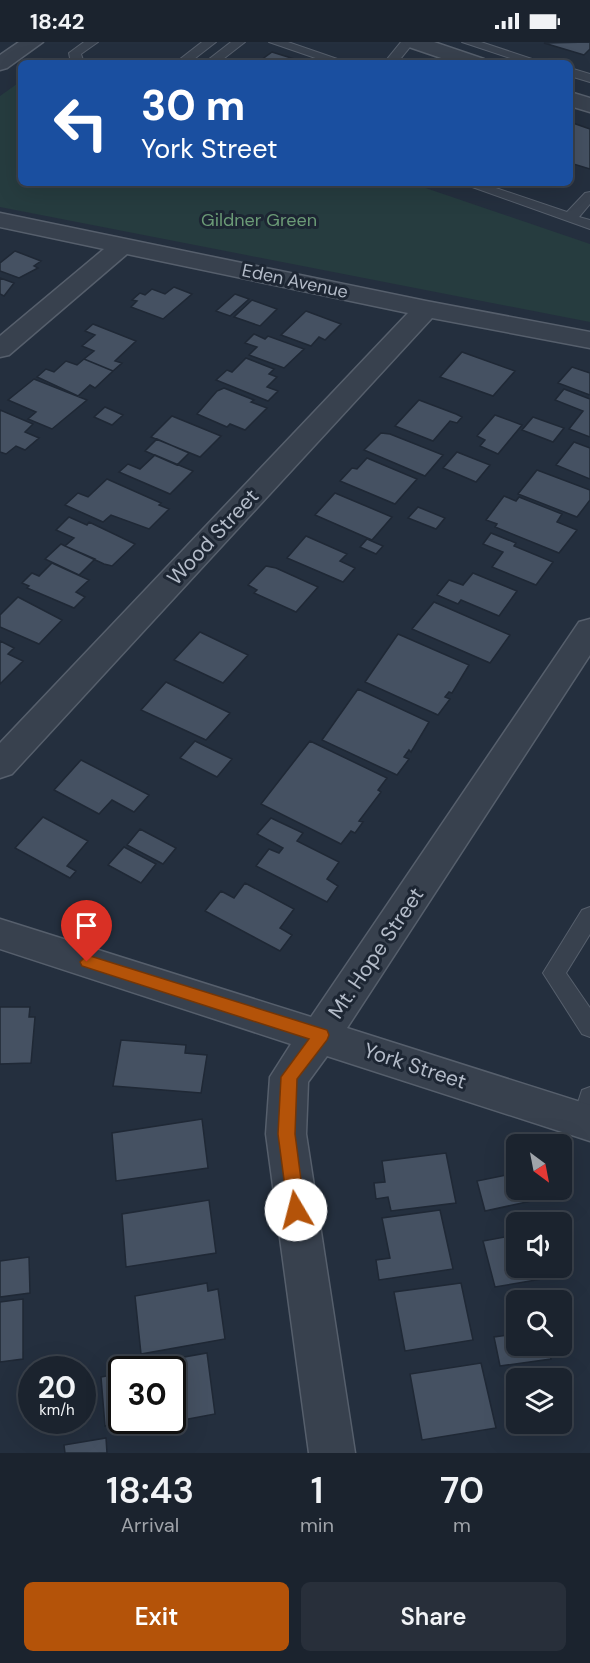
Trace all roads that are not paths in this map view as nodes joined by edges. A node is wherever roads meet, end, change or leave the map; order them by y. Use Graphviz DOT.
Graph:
graph roads {
  1 [pos="33,42"];
  2 [pos="92,42"];
  3 [pos="210,42"];
  4 [pos="238,42"];
  5 [pos="275,42"];
  6 [pos="411,42"];
  7 [pos="468,42"];
  8 [pos="75,60"];
  9 [pos="185,60"];
  10 [pos="214,60"];
  11 [pos="334,60"];
  12 [pos="393,60"];
  13 [pos="468,60"];
  14 [pos="528,60"];
  15 [pos="0,64"];
  16 [pos="573,73"];
  17 [pos="590,78"];
  18 [pos="573,85"];
  19 [pos="590,90"];
  20 [pos="573,100"];
  21 [pos="590,105"];
  22 [pos="477,186"];
  23 [pos="521,186"];
  24 [pos="590,196"];
  25 [pos="510,197"];
  26 [pos="570,218"];
  27 [pos="0,220"];
  28 [pos="590,225"];
  29 [pos="122,246"];
  30 [pos="426,309"];
  31 [pos="590,340"];
  32 [pos="0,349"];
  33 [pos="590,630"];
  34 [pos="0,765"];
  35 [pos="590,916"];
  36 [pos="0,934"];
  37 [pos="590,1027"];
  38 [pos="321,1035"];
  39 [pos="588,1114"];
  40 [pos="332,1453"];
  1 -- 15 [label="street"];
  2 -- 8 [label="lane"];
  3 -- 9 [label="lane"];
  4 -- 10 [label="lane"];
  5 -- 11 [label="lane"];
  6 -- 12 [label="lane"];
  6 -- 13 [label="street"];
  7 -- 14 [label="lane"];
  16 -- 17 [label="lane"];
  18 -- 19 [label="street"];
  20 -- 21 [label="street"];
  22 -- 25 [label="lane"];
  23 -- 25 [label="lane"];
  24 -- 26 [label="lane"];
  25 -- 26 [label="lane"];
  26 -- 28 [label="lane"];
  27 -- 29 [label="street, Eden Avenue"];
  29 -- 30 [label="street, Eden Avenue"];
  29 -- 32 [label="street"];
  30 -- 31 [label="street, Eden Avenue"];
  30 -- 34 [label="street, Wood Street"];
  33 -- 38 [label="street, Mt. Hope Street"];
  35 -- 37 [label="lane"];
  36 -- 38 [label="street, York Street"];
  38 -- 39 [label="street, York Street"];
  38 -- 40 [label="street, Mt. Hope Street"];
}
